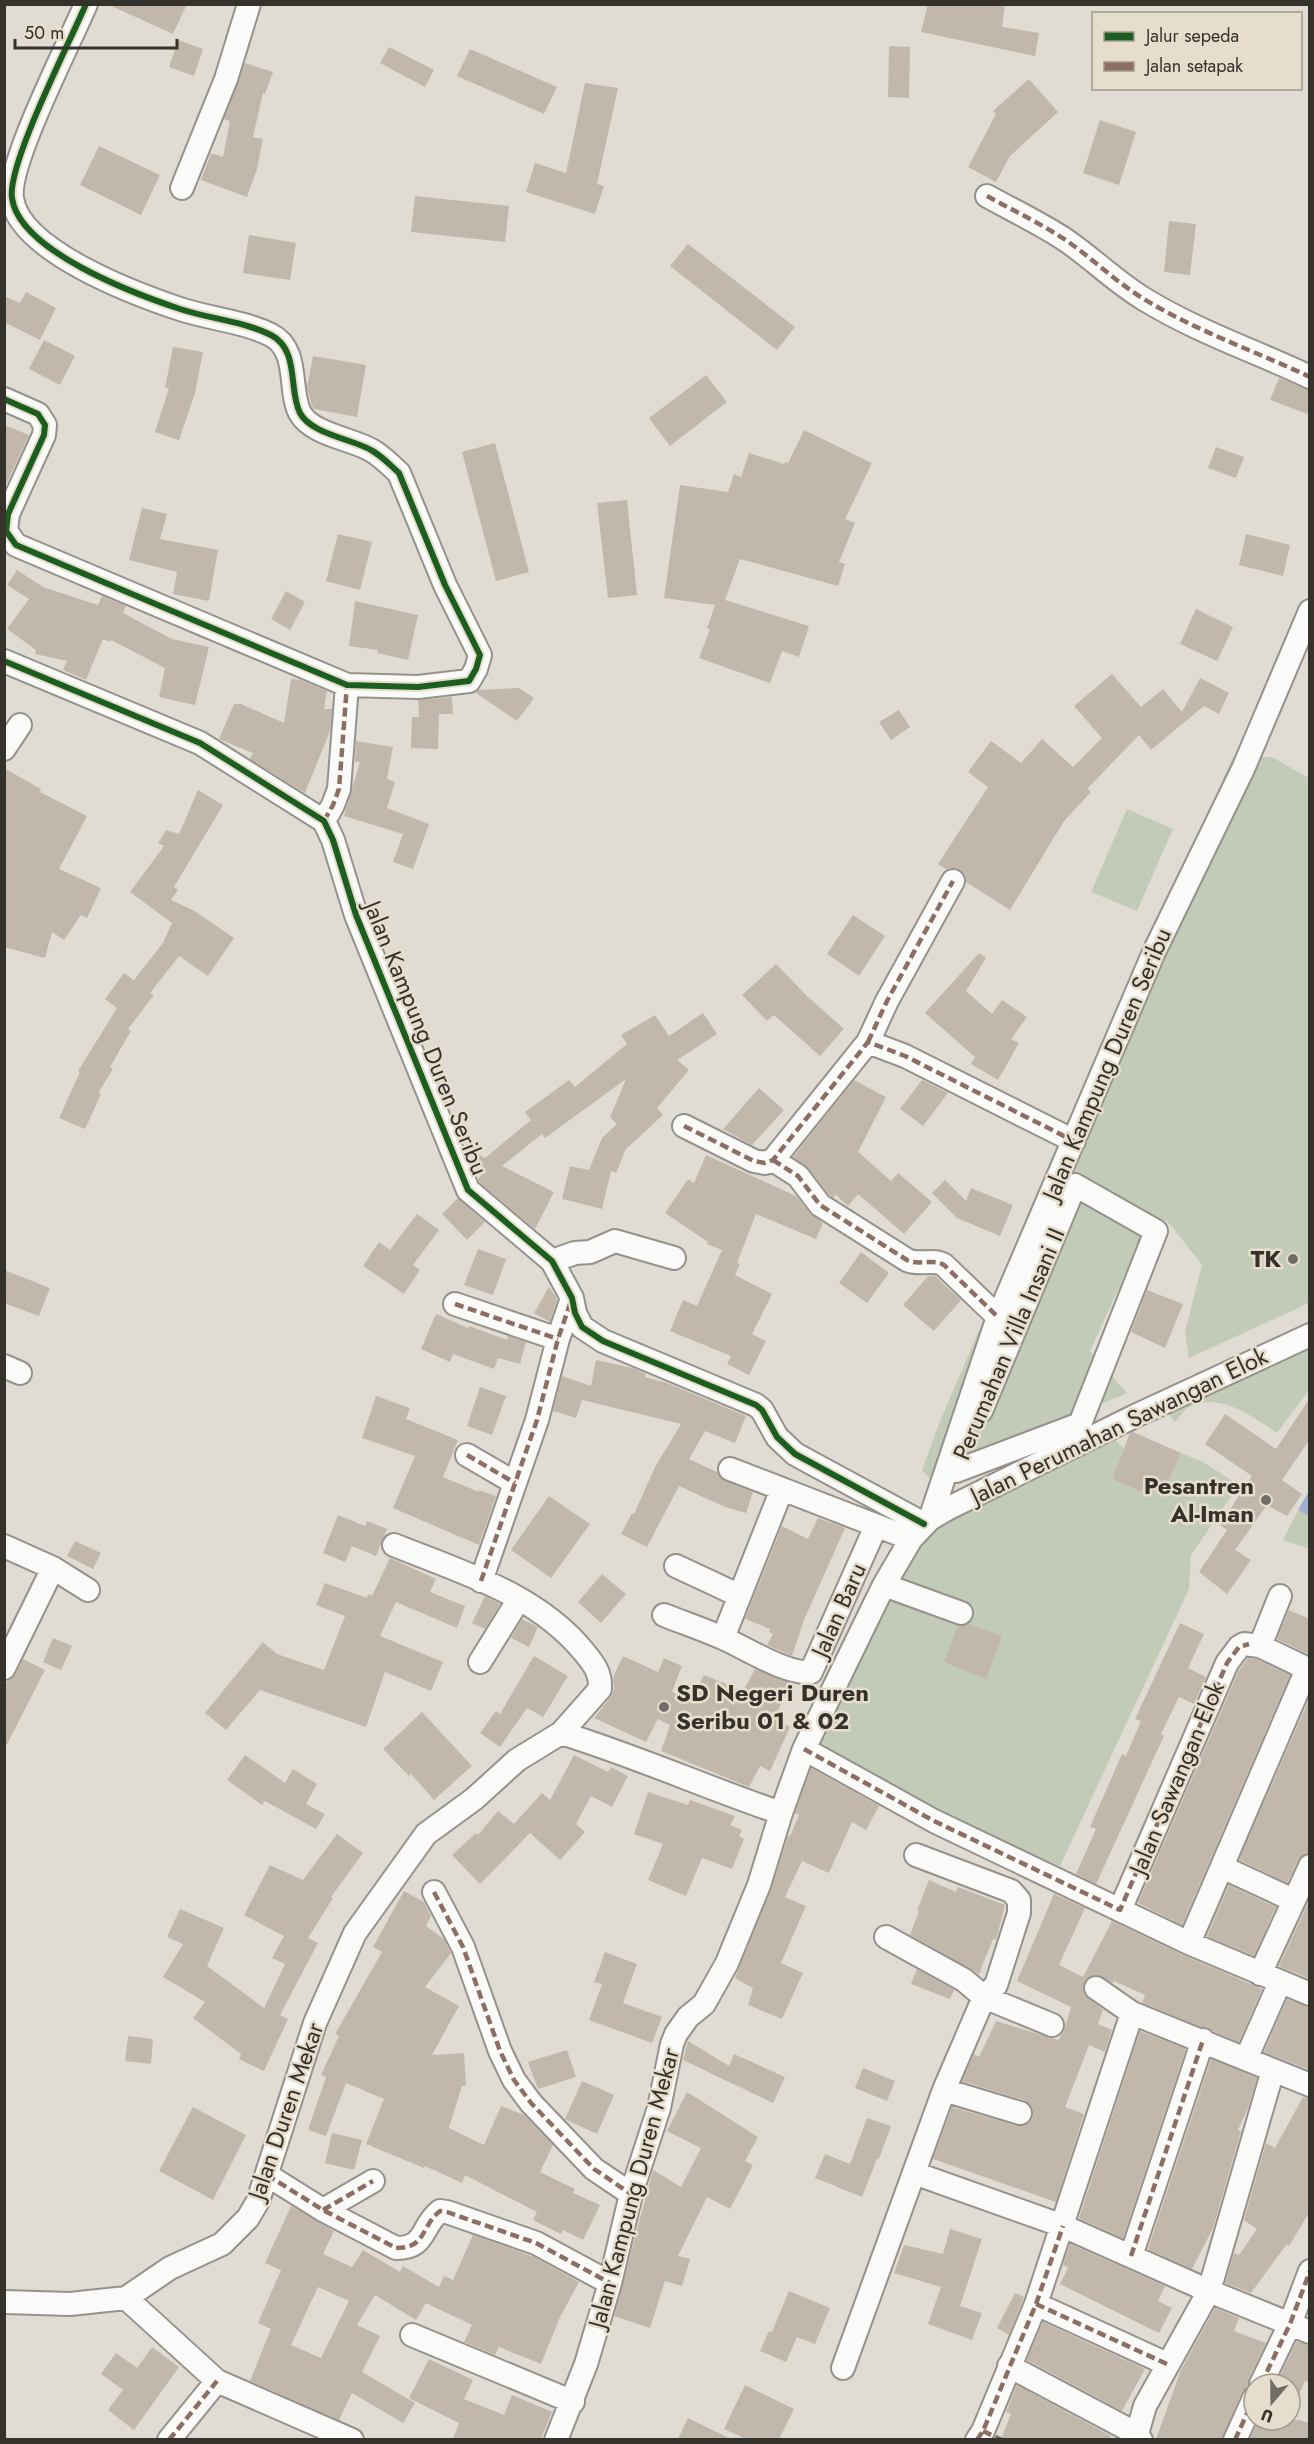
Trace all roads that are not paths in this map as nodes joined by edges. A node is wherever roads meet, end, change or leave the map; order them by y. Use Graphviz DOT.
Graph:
graph roads {
  1 [pos="86,4"];
  2 [pos="249,4"];
  3 [pos="182,188"];
  4 [pos="987,196"];
  5 [pos="1310,377"];
  6 [pos="4,399"];
  7 [pos="1310,611"];
  8 [pos="4,661"];
  9 [pos="347,685"];
  10 [pos="20,725"];
  11 [pos="4,749"];
  12 [pos="324,821"];
  13 [pos="953,881"];
  14 [pos="868,1042"];
  15 [pos="684,1126"];
  16 [pos="1074,1141"];
  17 [pos="773,1161"];
  18 [pos="674,1258"];
  19 [pos="552,1261"];
  20 [pos="572,1298"];
  21 [pos="456,1304"];
  22 [pos="998,1317"];
  23 [pos="1310,1335"];
  24 [pos="558,1339"];
  25 [pos="467,1455"];
  26 [pos="730,1469"];
  27 [pos="956,1471"];
  28 [pos="515,1483"];
  29 [pos="782,1489"];
  30 [pos="928,1523"];
  31 [pos="876,1526"];
  32 [pos="394,1545"];
  33 [pos="4,1546"];
  34 [pos="44,1564"];
  35 [pos="676,1566"];
  36 [pos="481,1581"];
  37 [pos="884,1585"];
  38 [pos="88,1590"];
  39 [pos="738,1595"];
  40 [pos="1280,1596"];
  41 [pos="519,1599"];
  42 [pos="961,1613"];
  43 [pos="664,1615"];
  44 [pos="723,1638"];
  45 [pos="1260,1646"];
  46 [pos="480,1662"];
  47 [pos="4,1668"];
  48 [pos="1308,1670"];
  49 [pos="561,1733"];
  50 [pos="804,1749"];
  51 [pos="781,1813"];
  52 [pos="916,1855"];
  53 [pos="1310,1866"];
  54 [pos="1222,1867"];
  55 [pos="434,1892"];
  56 [pos="1293,1900"];
  57 [pos="1120,1910"];
  58 [pos="886,1937"];
  59 [pos="1190,1943"];
  60 [pos="1270,1978"];
  61 [pos="1096,1988"];
  62 [pos="1310,1994"];
  63 [pos="984,1997"];
  64 [pos="1132,2013"];
  65 [pos="1052,2025"];
  66 [pos="1203,2040"];
  67 [pos="1246,2059"];
  68 [pos="1273,2070"];
  69 [pos="1310,2085"];
  70 [pos="944,2090"];
  71 [pos="1020,2113"];
  72 [pos="914,2173"];
  73 [pos="267,2175"];
  74 [pos="373,2181"];
  75 [pos="631,2194"];
  76 [pos="323,2211"];
  77 [pos="1063,2226"];
  78 [pos="1131,2256"];
  79 [pos="1310,2271"];
  80 [pos="610,2283"];
  81 [pos="1209,2291"];
  82 [pos="126,2298"];
  83 [pos="4,2302"];
  84 [pos="1035,2304"];
  85 [pos="1300,2328"];
  86 [pos="412,2335"];
  87 [pos="1167,2364"];
  88 [pos="1009,2366"];
  89 [pos="843,2368"];
  90 [pos="1269,2372"];
  91 [pos="217,2381"];
  92 [pos="573,2402"];
  93 [pos="1242,2424"];
  94 [pos="988,2437"];
  95 [pos="1139,2437"];
  96 [pos="169,2439"];
  97 [pos="352,2439"];
  98 [pos="556,2439"];
  99 [pos="1235,2439"];
  1 -- 9 [label="street"];
  2 -- 3 [label="street"];
  4 -- 5 [label="street"];
  6 -- 9 [label="street"];
  7 -- 16 [label="street, Jalan Kampung Duren Seribu"];
  8 -- 12 [label="street"];
  9 -- 12 [label="street"];
  10 -- 11 [label="street"];
  12 -- 19 [label="street, Jalan Kampung Duren Seribu"];
  13 -- 14 [label="street"];
  14 -- 16 [label="street"];
  14 -- 17 [label="street"];
  15 -- 17 [label="street"];
  16 -- 22 [label="street, Jalan Kampung Duren Seribu"];
  17 -- 22 [label="street"];
  18 -- 19 [label="street"];
  19 -- 20 [label="street, Jalan Kampung Duren Seribu"];
  20 -- 24 [label="street"];
  20 -- 30 [label="street, Jalan Kampung Duren Seribu"];
  21 -- 24 [label="street"];
  22 -- 30 [label="street, Jalan Kampung Duren Seribu"];
  23 -- 30 [label="street, Jalan Perumahan Sawangan Elok"];
  24 -- 28 [label="street"];
  25 -- 28 [label="street"];
  26 -- 29 [label="street"];
  27 -- 27 [label="street, Perumahan Villa Insani II"];
  27 -- 30 [label="street, Perumahan Villa Insani II"];
  28 -- 36 [label="street"];
  29 -- 31 [label="street"];
  29 -- 39 [label="street"];
  30 -- 31 [label="street"];
  30 -- 37 [label="street, Jalan Kampung Duren Seribu"];
  31 -- 44 [label="street, Jalan Baru"];
  32 -- 36 [label="street"];
  33 -- 34 [label="street"];
  34 -- 38 [label="street"];
  34 -- 47 [label="street"];
  35 -- 39 [label="street"];
  36 -- 41 [label="street"];
  37 -- 42 [label="street"];
  37 -- 50 [label="street, Jalan Kampung Duren Seribu"];
  39 -- 44 [label="street"];
  40 -- 45 [label="street"];
  41 -- 46 [label="street"];
  41 -- 49 [label="street"];
  43 -- 44 [label="street, Jalan Baru"];
  45 -- 48 [label="street"];
  45 -- 57 [label="street, Jalan Sawangan Elok"];
  48 -- 54 [label="street"];
  49 -- 51 [label="street"];
  49 -- 73 [label="street, Jalan Duren Mekar"];
  50 -- 51 [label="street, Jalan Kampung Duren Seribu"];
  50 -- 57 [label="street"];
  51 -- 75 [label="street, Jalan Kampung Duren Mekar"];
  52 -- 63 [label="street"];
  53 -- 56 [label="street"];
  54 -- 56 [label="street"];
  54 -- 59 [label="street"];
  55 -- 75 [label="street"];
  56 -- 60 [label="street"];
  57 -- 59 [label="street"];
  58 -- 63 [label="street"];
  59 -- 60 [label="street"];
  60 -- 62 [label="street"];
  60 -- 67 [label="street"];
  61 -- 64 [label="street"];
  63 -- 65 [label="street"];
  63 -- 70 [label="street"];
  64 -- 66 [label="street"];
  64 -- 77 [label="street"];
  66 -- 67 [label="street"];
  66 -- 78 [label="street"];
  67 -- 68 [label="street"];
  68 -- 69 [label="street"];
  68 -- 81 [label="street"];
  70 -- 71 [label="street"];
  70 -- 72 [label="street"];
  72 -- 77 [label="street"];
  72 -- 89 [label="street"];
  73 -- 76 [label="street"];
  73 -- 82 [label="street, Jalan Duren Mekar"];
  74 -- 76 [label="street"];
  75 -- 80 [label="street, Jalan Kampung Duren Mekar"];
  76 -- 80 [label="street"];
  77 -- 78 [label="street"];
  77 -- 84 [label="street"];
  78 -- 81 [label="street"];
  79 -- 85 [label="street"];
  80 -- 92 [label="street, Jalan Kampung Duren Mekar"];
  81 -- 85 [label="street"];
  81 -- 87 [label="street"];
  82 -- 83 [label="street, Jalan Duren Mekar"];
  82 -- 91 [label="street"];
  84 -- 87 [label="street"];
  84 -- 88 [label="street"];
  85 -- 90 [label="street"];
  86 -- 92 [label="street"];
  87 -- 95 [label="street"];
  88 -- 94 [label="street"];
  88 -- 95 [label="street"];
  91 -- 96 [label="street"];
  91 -- 97 [label="street"];
  92 -- 98 [label="street, Jalan Kampung Duren Mekar"];
  93 -- 99 [label="street"];
}
